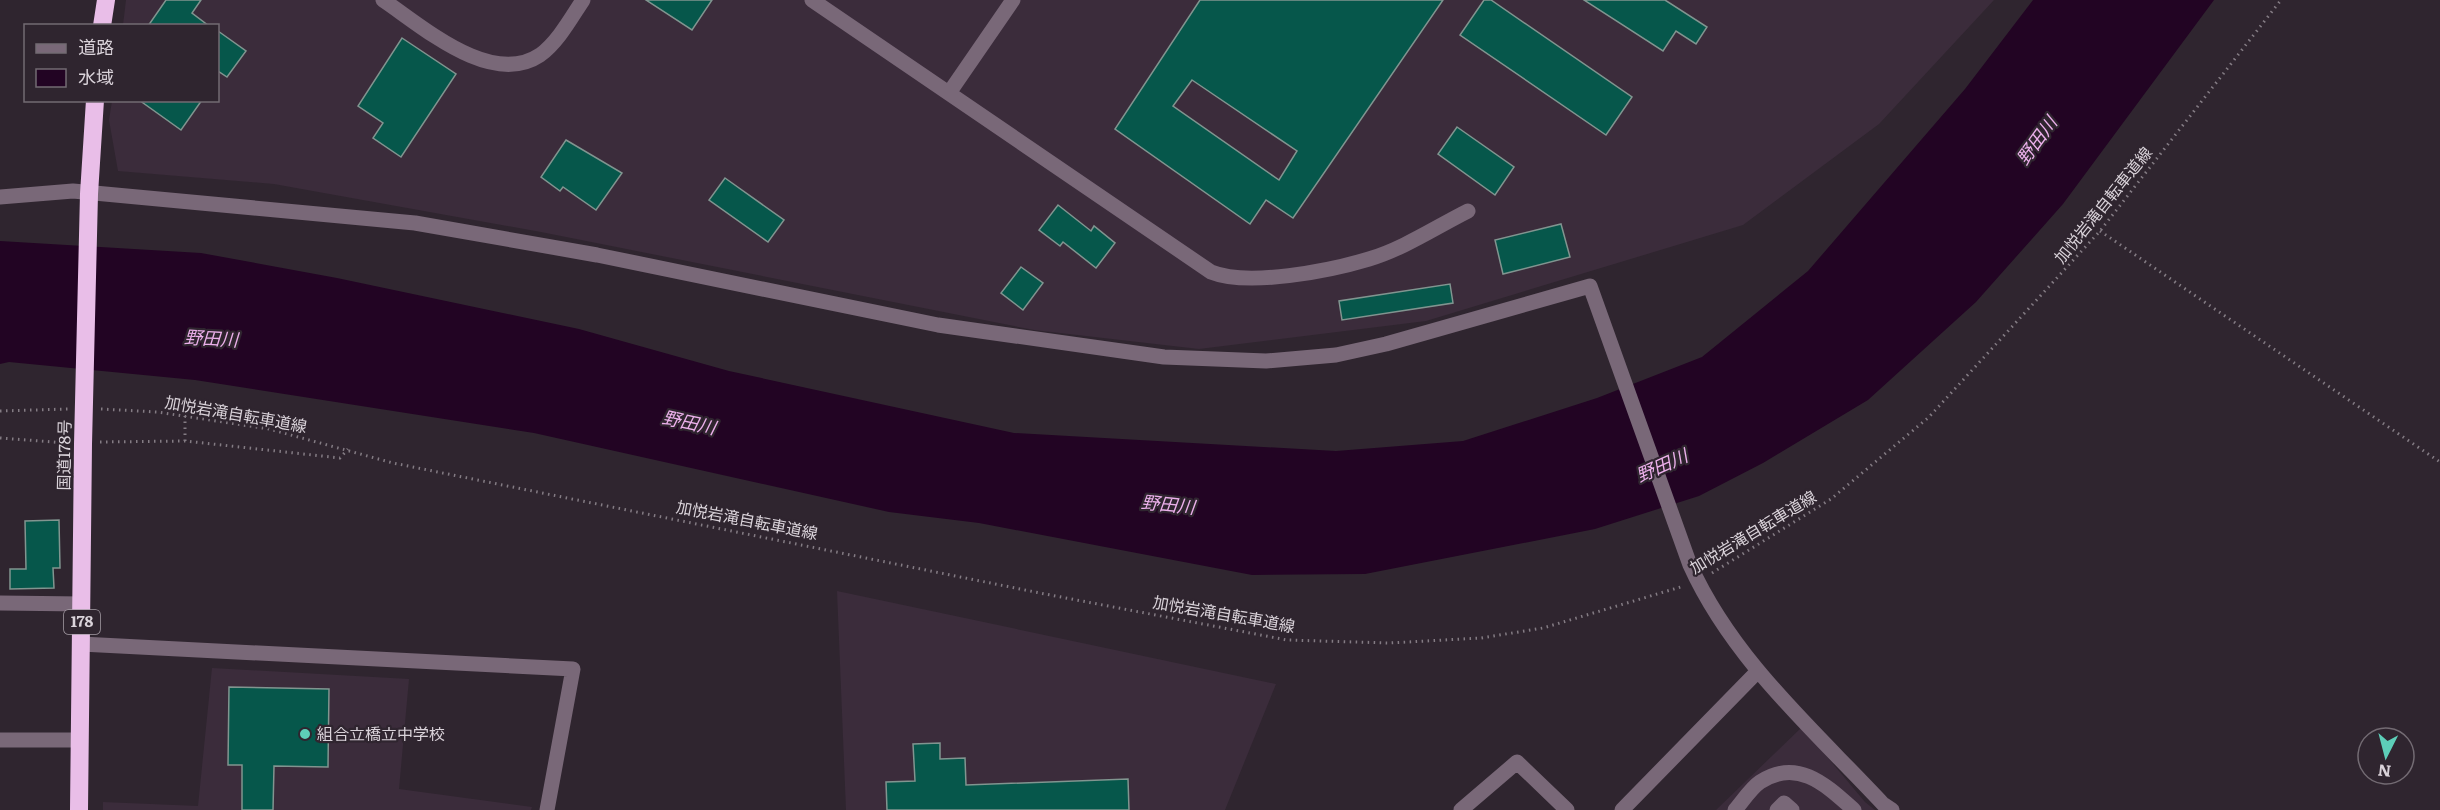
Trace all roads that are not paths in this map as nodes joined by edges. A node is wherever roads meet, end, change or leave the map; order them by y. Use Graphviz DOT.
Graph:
graph roads {
  1 [pos="106,0"];
  2 [pos="383,0"];
  3 [pos="583,0"];
  4 [pos="812,0"];
  5 [pos="1013,0"];
  6 [pos="102,24"];
  7 [pos="949,93"];
  8 [pos="95,102"];
  9 [pos="89,194"];
  10 [pos="0,197"];
  11 [pos="1468,211"];
  12 [pos="0,603"];
  13 [pos="82,604"];
  14 [pos="81,644"];
  15 [pos="1757,672"];
  16 [pos="0,740"];
  17 [pos="79,740"];
  18 [pos="1847,808"];
  19 [pos="79,810"];
  20 [pos="546,810"];
  21 [pos="1461,810"];
  22 [pos="1567,810"];
  23 [pos="1622,810"];
  24 [pos="1736,810"];
  25 [pos="1778,810"];
  26 [pos="1792,810"];
  27 [pos="1892,810"];
  1 -- 6 [label="highway"];
  2 -- 3 [label="street"];
  4 -- 7 [label="street"];
  5 -- 7 [label="street"];
  7 -- 11 [label="street"];
  8 -- 9 [label="highway, 国道178号 / 178"];
  9 -- 10 [label="street"];
  9 -- 13 [label="highway, 国道178号 / 178"];
  9 -- 15 [label="street"];
  12 -- 13 [label="street"];
  13 -- 14 [label="highway, 国道178号 / 178"];
  14 -- 17 [label="highway, 国道178号 / 178"];
  14 -- 20 [label="street"];
  15 -- 23 [label="street"];
  15 -- 27 [label="street"];
  16 -- 17 [label="street"];
  17 -- 19 [label="highway, 国道178号 / 178"];
  18 -- 24 [label="street"];
  21 -- 22 [label="street"];
  25 -- 26 [label="street"];
}
